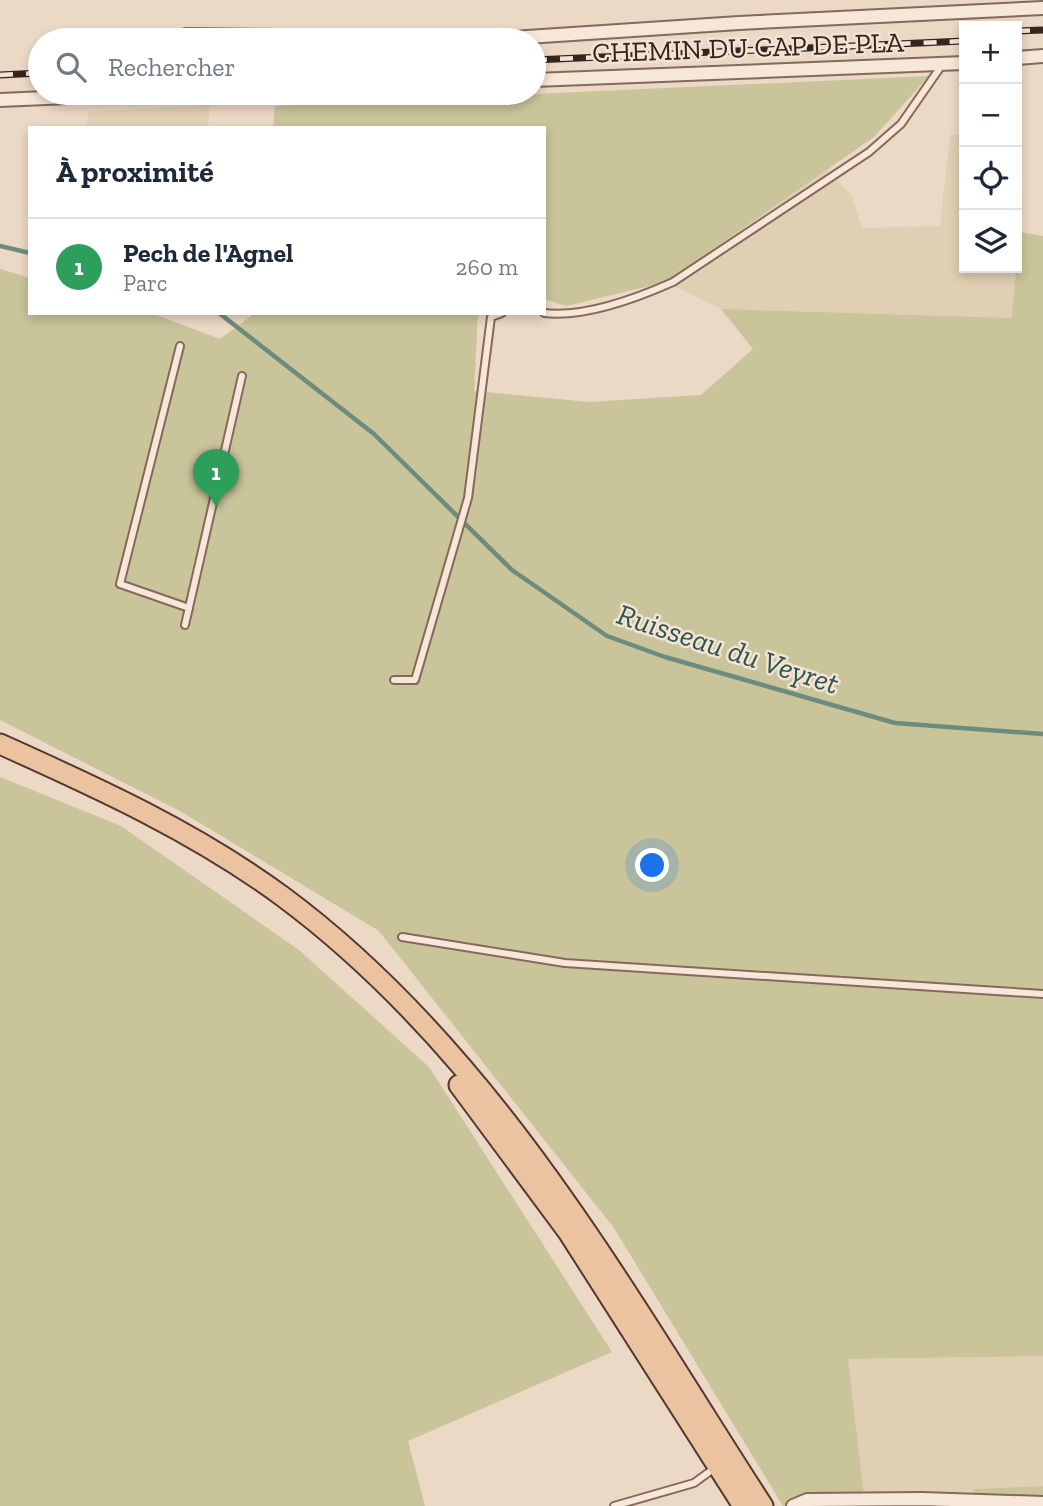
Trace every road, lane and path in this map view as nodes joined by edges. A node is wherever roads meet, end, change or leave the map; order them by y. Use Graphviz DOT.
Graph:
graph roads {
  1 [pos="1043,8"];
  2 [pos="546,36"];
  3 [pos="1043,56"];
  4 [pos="1022,58"];
  5 [pos="959,63"];
  6 [pos="944,64"];
  7 [pos="546,80"];
  8 [pos="28,99"];
  9 [pos="0,100"];
  10 [pos="546,313"];
  11 [pos="496,315"];
  12 [pos="180,346"];
  13 [pos="242,376"];
  14 [pos="189,608"];
  15 [pos="185,625"];
  16 [pos="394,680"];
  17 [pos="0,744"];
  18 [pos="0,756"];
  19 [pos="402,937"];
  20 [pos="1043,994"];
  21 [pos="714,1430"];
  22 [pos="721,1464"];
  23 [pos="1043,1503"];
  24 [pos="614,1506"];
  25 [pos="743,1506"];
  26 [pos="751,1506"];
  27 [pos="763,1506"];
  28 [pos="793,1506"];
  1 -- 2 [label="street"];
  3 -- 4 [label="street"];
  5 -- 6 [label="street, CHEMIN DU CAP DE PLA"];
  6 -- 7 [label="street, CHEMIN DU CAP DE PLA"];
  6 -- 10 [label="lane"];
  8 -- 9 [label="street"];
  11 -- 16 [label="lane"];
  12 -- 14 [label="lane"];
  13 -- 14 [label="lane"];
  14 -- 15 [label="lane"];
  17 -- 21 [label="main road"];
  18 -- 22 [label="main road"];
  19 -- 20 [label="lane"];
  21 -- 22 [label="lane"];
  21 -- 27 [label="main road"];
  22 -- 24 [label="lane"];
  22 -- 25 [label="main road"];
  22 -- 26 [label="lane"];
  23 -- 28 [label="street"];
}
